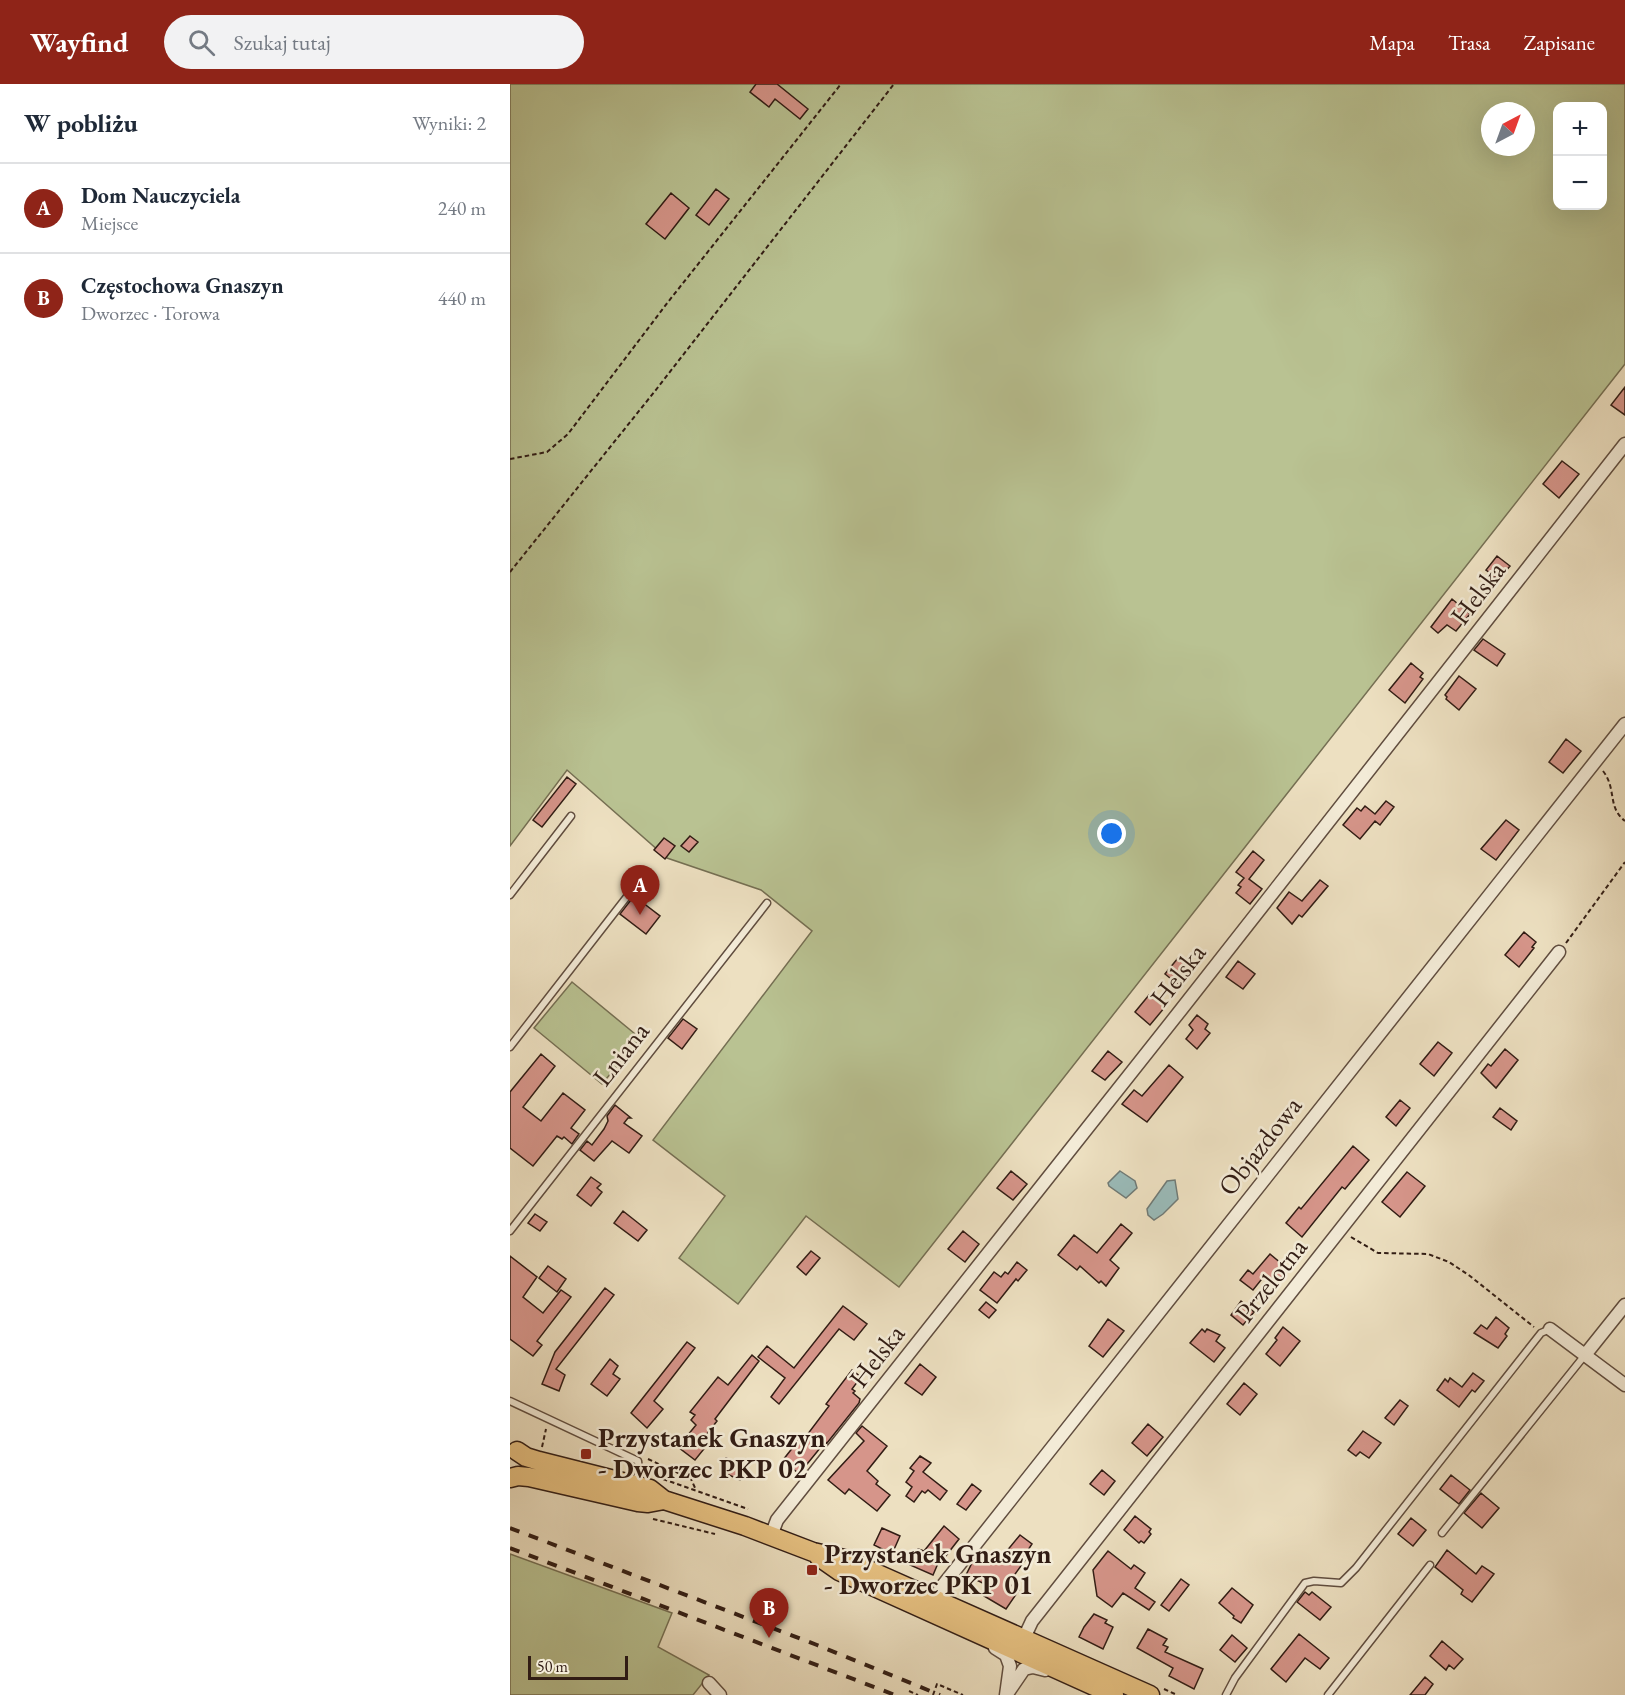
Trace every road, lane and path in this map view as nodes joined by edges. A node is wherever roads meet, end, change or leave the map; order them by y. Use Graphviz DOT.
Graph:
graph roads {
  1 [pos="841,84"];
  2 [pos="894,84"];
  3 [pos="1625,444"];
  4 [pos="510,459"];
  5 [pos="510,572"];
  6 [pos="1625,724"];
  7 [pos="1595,762"];
  8 [pos="571,816"];
  9 [pos="1625,821"];
  10 [pos="1625,862"];
  11 [pos="629,894"];
  12 [pos="510,895"];
  13 [pos="767,903"];
  14 [pos="1559,952"];
  15 [pos="510,1047"];
  16 [pos="510,1231"];
  17 [pos="1340,1231"];
  18 [pos="1625,1305"];
  19 [pos="1545,1331"];
  20 [pos="1585,1355"];
  21 [pos="1625,1385"];
  22 [pos="510,1401"];
  23 [pos="546,1429"];
  24 [pos="513,1444"];
  25 [pos="539,1461"];
  26 [pos="510,1477"];
  27 [pos="635,1484"];
  28 [pos="664,1500"];
  29 [pos="644,1516"];
  30 [pos="1442,1533"];
  31 [pos="724,1535"];
  32 [pos="771,1536"];
  33 [pos="813,1552"];
  34 [pos="1430,1565"];
  35 [pos="886,1593"];
  36 [pos="936,1600"];
  37 [pos="1024,1638"];
  38 [pos="709,1683"];
  39 [pos="909,1691"];
  40 [pos="720,1695"];
  41 [pos="918,1695"];
  42 [pos="933,1695"];
  43 [pos="963,1695"];
  44 [pos="1007,1695"];
  45 [pos="1101,1695"];
  46 [pos="1114,1695"];
  47 [pos="1150,1695"];
  48 [pos="1226,1695"];
  49 [pos="1328,1695"];
  1 -- 4 [label="path"];
  2 -- 5 [label="path"];
  3 -- 32 [label="street, Helska"];
  6 -- 7 [label="street, Objazdowa"];
  7 -- 9 [label="path"];
  7 -- 36 [label="street, Objazdowa"];
  8 -- 12 [label="lane"];
  10 -- 14 [label="path"];
  11 -- 15 [label="lane"];
  13 -- 16 [label="lane, Lniana"];
  14 -- 17 [label="street, Przelotna"];
  17 -- 19 [label="path"];
  17 -- 37 [label="street, Przelotna"];
  18 -- 20 [label="street"];
  19 -- 20 [label="street"];
  19 -- 48 [label="lane"];
  20 -- 21 [label="street"];
  20 -- 30 [label="lane"];
  22 -- 27 [label="lane"];
  23 -- 25 [label="path"];
  24 -- 25 [label="main road"];
  24 -- 26 [label="main road"];
  25 -- 27 [label="main road"];
  26 -- 28 [label="main road"];
  27 -- 28 [label="main road"];
  28 -- 32 [label="main road"];
  29 -- 31 [label="path"];
  32 -- 33 [label="main road"];
  33 -- 35 [label="main road"];
  33 -- 36 [label="main road"];
  34 -- 49 [label="lane"];
  35 -- 44 [label="street"];
  35 -- 46 [label="main road"];
  36 -- 37 [label="main road"];
  37 -- 47 [label="main road"];
  38 -- 40 [label="street"];
  39 -- 41 [label="path"];
  42 -- 43 [label="path"];
  44 -- 45 [label="street"];
}
